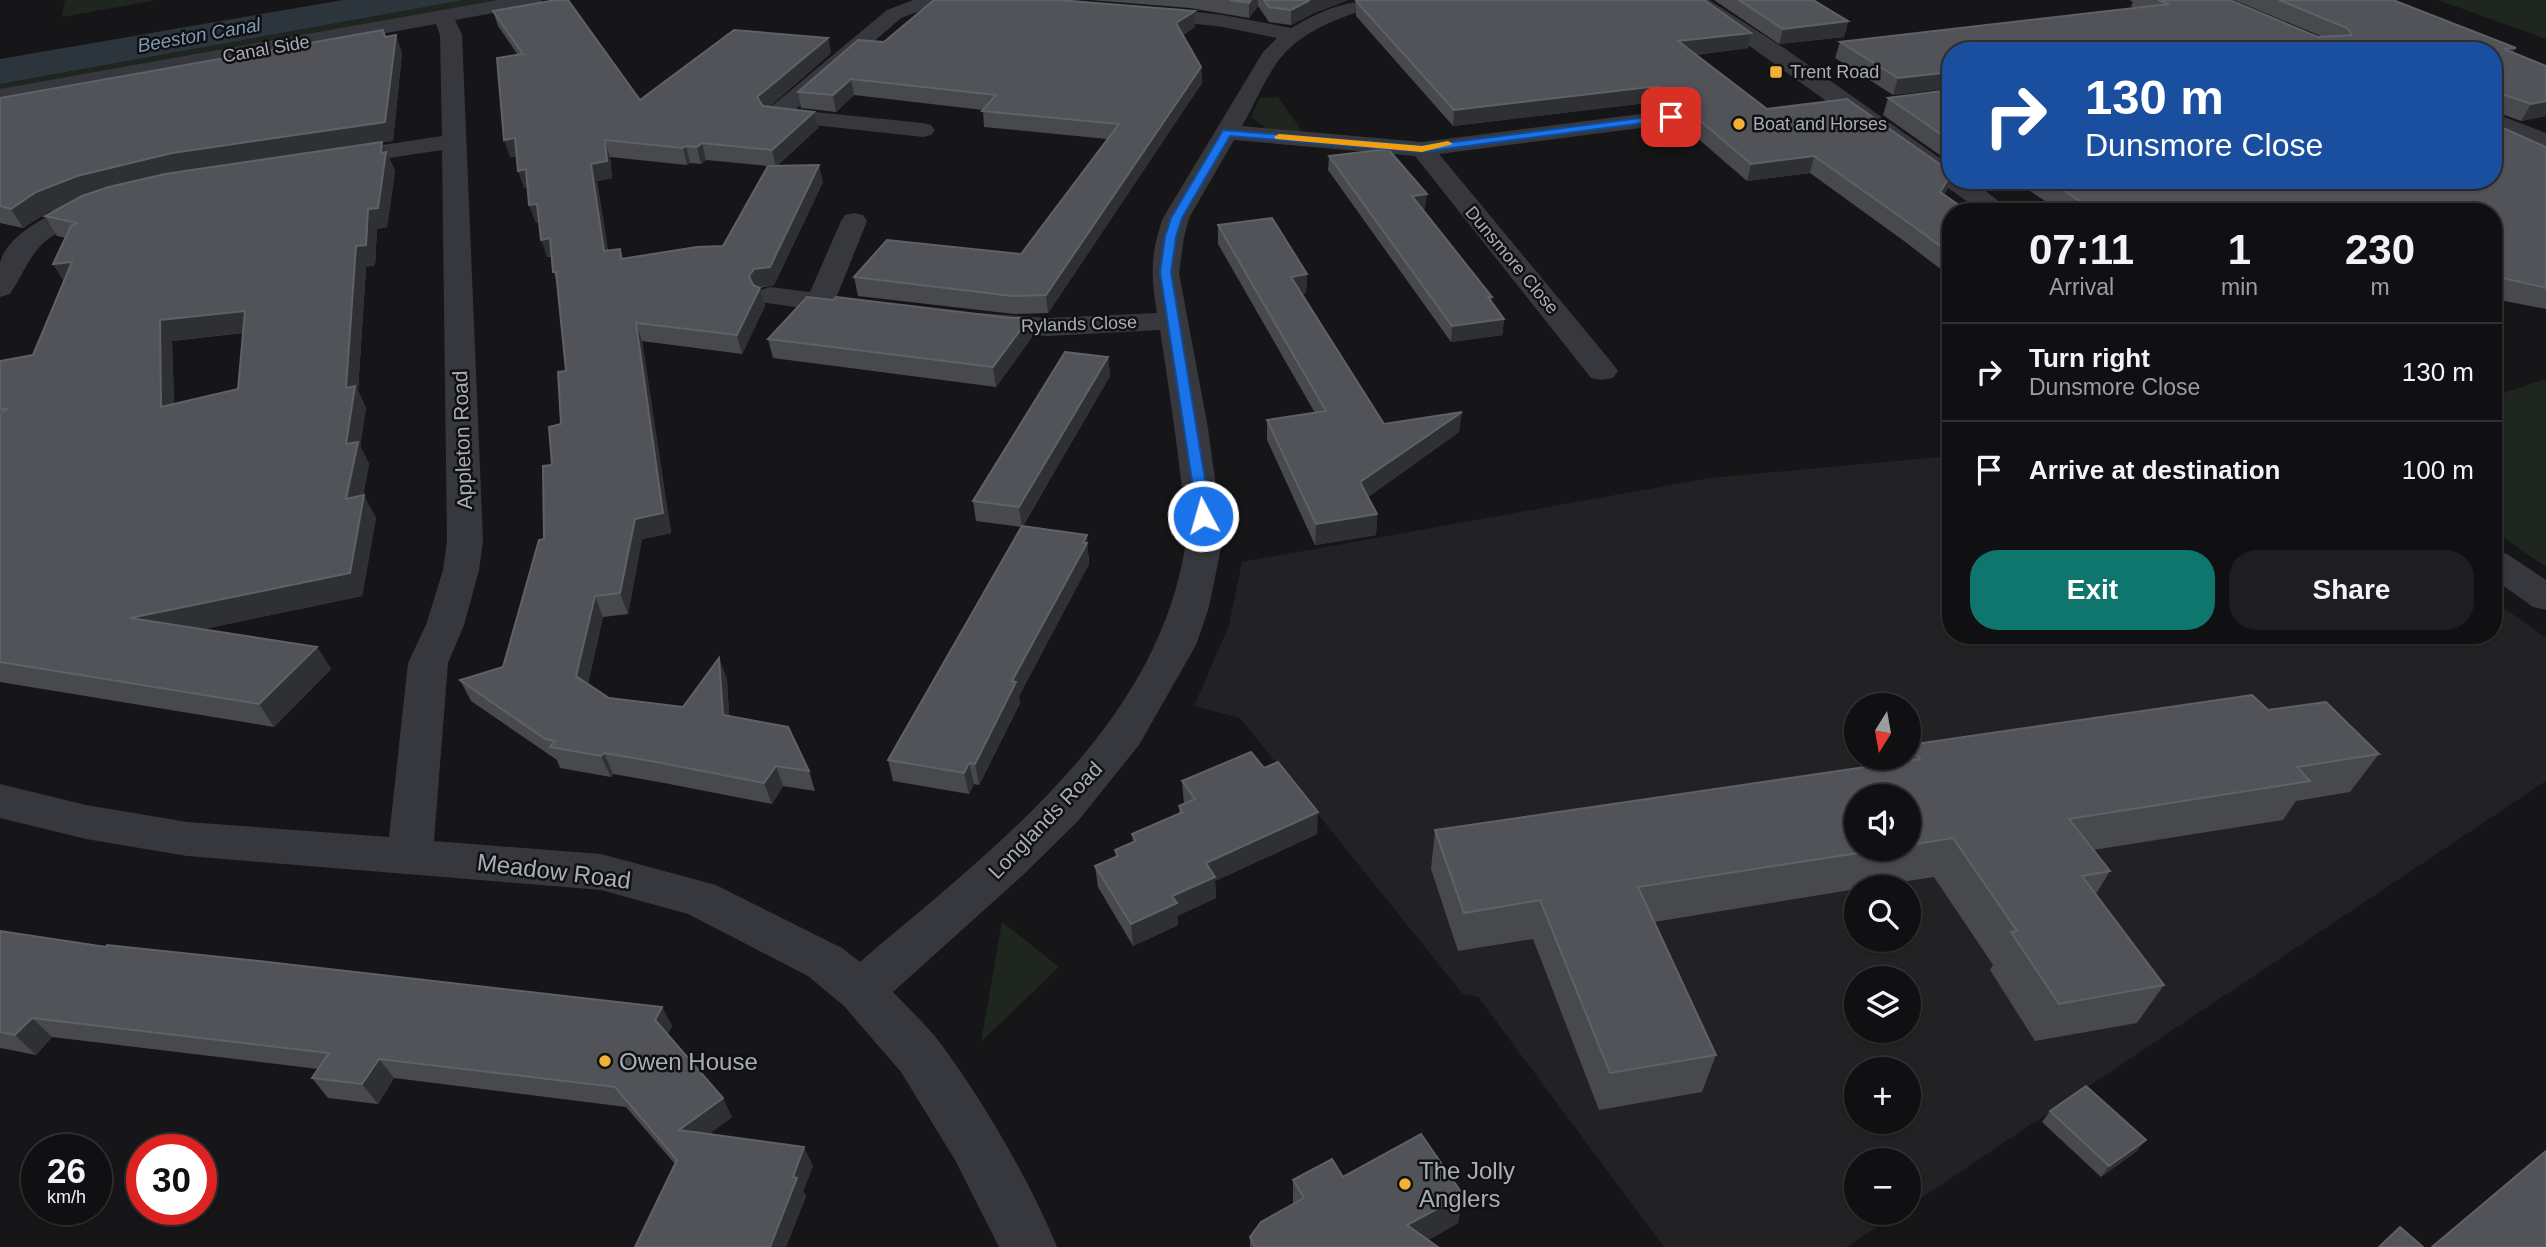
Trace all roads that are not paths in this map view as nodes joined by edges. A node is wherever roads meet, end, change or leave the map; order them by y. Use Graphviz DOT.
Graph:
graph roads {
  1 [pos="532,0"];
  2 [pos="944,0"];
  3 [pos="1377,0"];
  4 [pos="1695,0"];
  5 [pos="1123,11"];
  6 [pos="443,17"];
  7 [pos="1293,35"];
  8 [pos="0,96"];
  9 [pos="1883,106"];
  10 [pos="1856,109"];
  11 [pos="1671,117"];
  12 [pos="2502,123"];
  13 [pos="923,130"];
  14 [pos="1227,132"];
  15 [pos="454,141"];
  16 [pos="2546,142"];
  17 [pos="1422,149"];
  18 [pos="317,162"];
  19 [pos="1942,171"];
  20 [pos="1967,189"];
  21 [pos="123,196"];
  22 [pos="1986,203"];
  23 [pos="854,221"];
  24 [pos="0,288"];
  25 [pos="770,296"];
  26 [pos="820,302"];
  27 [pos="886,311"];
  28 [pos="952,319"];
  29 [pos="1172,321"];
  30 [pos="1602,371"];
  31 [pos="2502,568"];
  32 [pos="2546,598"];
  33 [pos="0,801"];
  34 [pos="410,857"];
  35 [pos="861,991"];
  36 [pos="1015,1241"];
  1 -- 6 [label="street, Canal Side"];
  2 -- 13 [label="street"];
  3 -- 7 [label="street, Longlands Road"];
  4 -- 10 [label="street"];
  5 -- 7 [label="street"];
  6 -- 8 [label="street, Canal Side"];
  6 -- 15 [label="street, Appleton Road"];
  7 -- 14 [label="street, Longlands Road"];
  9 -- 10 [label="street"];
  10 -- 19 [label="street"];
  11 -- 17 [label="street"];
  12 -- 16 [label="street"];
  14 -- 17 [label="street"];
  14 -- 29 [label="street, Longlands Road"];
  15 -- 18 [label="street"];
  15 -- 34 [label="street, Appleton Road"];
  17 -- 30 [label="street, Dunsmore Close"];
  20 -- 22 [label="street"];
  21 -- 24 [label="street"];
  23 -- 26 [label="street"];
  25 -- 26 [label="street"];
  26 -- 27 [label="street"];
  28 -- 29 [label="street, Rylands Close"];
  29 -- 35 [label="street, Longlands Road"];
  31 -- 32 [label="street"];
  33 -- 34 [label="street, Meadow Road"];
  34 -- 35 [label="street, Meadow Road"];
  35 -- 36 [label="street, Meadow Road"];
}
